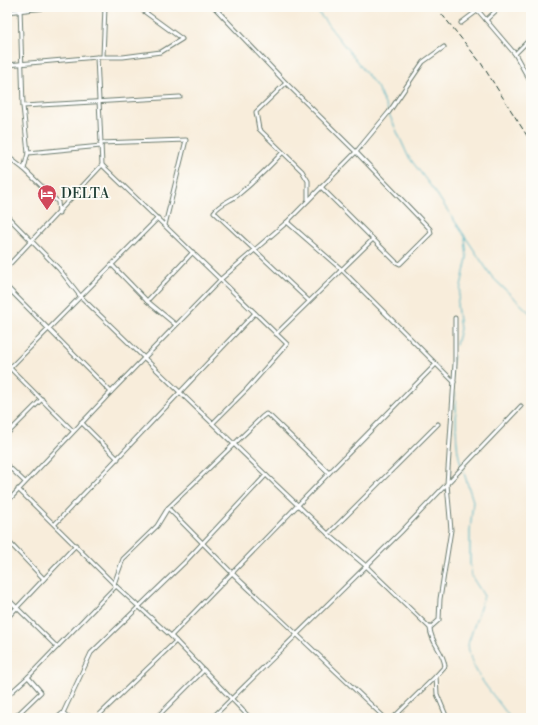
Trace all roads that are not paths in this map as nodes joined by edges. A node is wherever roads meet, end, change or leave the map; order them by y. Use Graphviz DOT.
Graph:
graph roads {
  1 [pos="55,7"];
  2 [pos="105,7"];
  3 [pos="138,7"];
  4 [pos="214,7"];
  5 [pos="475,7"];
  6 [pos="500,7"];
  7 [pos="20,9"];
  8 [pos="477,11"];
  9 [pos="7,12"];
  10 [pos="486,20"];
  11 [pos="461,23"];
  12 [pos="531,38"];
  13 [pos="444,47"];
  14 [pos="515,54"];
  15 [pos="104,56"];
  16 [pos="97,57"];
  17 [pos="22,64"];
  18 [pos="7,65"];
  19 [pos="286,83"];
  20 [pos="531,83"];
  21 [pos="180,97"];
  22 [pos="100,102"];
  23 [pos="23,106"];
  24 [pos="100,145"];
  25 [pos="282,152"];
  26 [pos="356,152"];
  27 [pos="28,153"];
  28 [pos="7,156"];
  29 [pos="102,165"];
  30 [pos="24,169"];
  31 [pos="321,187"];
  32 [pos="308,200"];
  33 [pos="59,213"];
  34 [pos="7,216"];
  35 [pos="158,218"];
  36 [pos="287,222"];
  37 [pos="165,225"];
  38 [pos="373,239"];
  39 [pos="32,242"];
  40 [pos="255,251"];
  41 [pos="193,252"];
  42 [pos="113,266"];
  43 [pos="7,267"];
  44 [pos="341,269"];
  45 [pos="221,279"];
  46 [pos="7,287"];
  47 [pos="81,297"];
  48 [pos="308,300"];
  49 [pos="147,301"];
  50 [pos="254,313"];
  51 [pos="455,318"];
  52 [pos="176,325"];
  53 [pos="50,328"];
  54 [pos="276,334"];
  55 [pos="144,358"];
  56 [pos="436,364"];
  57 [pos="7,365"];
  58 [pos="10,368"];
  59 [pos="7,371"];
  60 [pos="454,382"];
  61 [pos="180,390"];
  62 [pos="111,392"];
  63 [pos="42,399"];
  64 [pos="521,406"];
  65 [pos="81,422"];
  66 [pos="213,423"];
  67 [pos="438,424"];
  68 [pos="73,431"];
  69 [pos="7,434"];
  70 [pos="234,443"];
  71 [pos="118,459"];
  72 [pos="7,465"];
  73 [pos="329,473"];
  74 [pos="266,475"];
  75 [pos="25,482"];
  76 [pos="447,484"];
  77 [pos="18,489"];
  78 [pos="7,502"];
  79 [pos="298,505"];
  80 [pos="168,508"];
  81 [pos="55,524"];
  82 [pos="328,534"];
  83 [pos="7,540"];
  84 [pos="201,543"];
  85 [pos="76,545"];
  86 [pos="366,566"];
  87 [pos="232,573"];
  88 [pos="44,579"];
  89 [pos="115,585"];
  90 [pos="7,598"];
  91 [pos="139,607"];
  92 [pos="17,608"];
  93 [pos="7,618"];
  94 [pos="430,628"];
  95 [pos="296,635"];
  96 [pos="172,636"];
  97 [pos="176,641"];
  98 [pos="57,647"];
  99 [pos="204,670"];
  100 [pos="436,676"];
  101 [pos="28,677"];
  102 [pos="7,696"];
  103 [pos="231,699"];
  104 [pos="63,713"];
  105 [pos="14,718"];
  106 [pos="57,718"];
  107 [pos="69,718"];
  108 [pos="96,718"];
  109 [pos="156,718"];
  110 [pos="212,718"];
  111 [pos="250,718"];
  112 [pos="385,718"];
  113 [pos="393,718"];
  114 [pos="447,718"];
  1 -- 7 [label="street"];
  2 -- 15 [label="street"];
  3 -- 15 [label="street"];
  4 -- 19 [label="street"];
  5 -- 8 [label="street"];
  6 -- 10 [label="street"];
  7 -- 9 [label="street"];
  7 -- 17 [label="street"];
  8 -- 10 [label="street"];
  8 -- 11 [label="street"];
  10 -- 14 [label="street"];
  12 -- 14 [label="street"];
  13 -- 26 [label="street"];
  14 -- 20 [label="street"];
  15 -- 16 [label="street"];
  16 -- 17 [label="street"];
  16 -- 22 [label="street"];
  17 -- 18 [label="street"];
  17 -- 23 [label="street"];
  19 -- 25 [label="street"];
  19 -- 26 [label="street"];
  21 -- 22 [label="street"];
  22 -- 23 [label="street"];
  22 -- 24 [label="street"];
  23 -- 27 [label="street"];
  24 -- 27 [label="street"];
  24 -- 29 [label="street"];
  24 -- 37 [label="street"];
  25 -- 32 [label="street"];
  25 -- 40 [label="street"];
  26 -- 31 [label="street"];
  26 -- 38 [label="street"];
  27 -- 30 [label="street"];
  28 -- 30 [label="street"];
  29 -- 33 [label="street"];
  29 -- 35 [label="street"];
  30 -- 33 [label="street"];
  31 -- 32 [label="street"];
  31 -- 38 [label="street"];
  32 -- 36 [label="street"];
  33 -- 39 [label="street"];
  34 -- 39 [label="street"];
  35 -- 37 [label="street"];
  35 -- 42 [label="street"];
  36 -- 40 [label="street"];
  36 -- 44 [label="street"];
  37 -- 41 [label="street"];
  38 -- 44 [label="street"];
  39 -- 43 [label="street"];
  39 -- 47 [label="street"];
  40 -- 45 [label="street"];
  40 -- 48 [label="street"];
  41 -- 45 [label="street"];
  41 -- 49 [label="street"];
  42 -- 47 [label="street"];
  42 -- 49 [label="street"];
  44 -- 48 [label="street"];
  44 -- 56 [label="street"];
  45 -- 50 [label="street"];
  45 -- 52 [label="street"];
  46 -- 53 [label="street"];
  47 -- 53 [label="street"];
  47 -- 55 [label="street"];
  48 -- 54 [label="street"];
  49 -- 52 [label="street"];
  50 -- 54 [label="street"];
  50 -- 61 [label="street"];
  51 -- 60 [label="street"];
  52 -- 55 [label="street"];
  53 -- 58 [label="street"];
  53 -- 62 [label="street"];
  54 -- 66 [label="street"];
  55 -- 61 [label="street"];
  55 -- 62 [label="street"];
  56 -- 60 [label="street"];
  56 -- 73 [label="street"];
  57 -- 58 [label="street"];
  58 -- 59 [label="street"];
  58 -- 63 [label="street"];
  60 -- 76 [label="street"];
  61 -- 66 [label="street"];
  61 -- 71 [label="street"];
  62 -- 65 [label="street"];
  63 -- 68 [label="street"];
  63 -- 69 [label="street"];
  64 -- 76 [label="street"];
  65 -- 68 [label="street"];
  65 -- 71 [label="street"];
  66 -- 70 [label="street"];
  67 -- 82 [label="street"];
  68 -- 75 [label="street"];
  70 -- 73 [label="street"];
  70 -- 74 [label="street"];
  70 -- 80 [label="street"];
  71 -- 81 [label="street"];
  72 -- 75 [label="street"];
  73 -- 79 [label="street"];
  74 -- 79 [label="street"];
  74 -- 84 [label="street"];
  75 -- 77 [label="street"];
  76 -- 86 [label="street"];
  76 -- 94 [label="street"];
  77 -- 78 [label="street"];
  77 -- 81 [label="street"];
  79 -- 82 [label="street"];
  79 -- 87 [label="street"];
  80 -- 84 [label="street"];
  80 -- 89 [label="street"];
  81 -- 85 [label="street"];
  82 -- 86 [label="street"];
  83 -- 88 [label="street"];
  84 -- 87 [label="street"];
  84 -- 91 [label="street"];
  85 -- 88 [label="street"];
  85 -- 89 [label="street"];
  86 -- 94 [label="street"];
  86 -- 95 [label="street"];
  87 -- 95 [label="street"];
  87 -- 96 [label="street"];
  88 -- 92 [label="street"];
  89 -- 91 [label="street"];
  89 -- 98 [label="street"];
  90 -- 92 [label="street"];
  91 -- 96 [label="street"];
  91 -- 104 [label="street"];
  92 -- 93 [label="street"];
  92 -- 98 [label="street"];
  94 -- 100 [label="street"];
  95 -- 103 [label="street"];
  95 -- 112 [label="street"];
  96 -- 97 [label="street"];
  97 -- 99 [label="street"];
  97 -- 108 [label="street"];
  98 -- 101 [label="street"];
  99 -- 103 [label="street"];
  99 -- 109 [label="street"];
  100 -- 113 [label="street"];
  100 -- 114 [label="street"];
  101 -- 102 [label="street"];
  101 -- 105 [label="street"];
  103 -- 110 [label="street"];
  103 -- 111 [label="street"];
  104 -- 106 [label="street"];
  104 -- 107 [label="street"];
}
